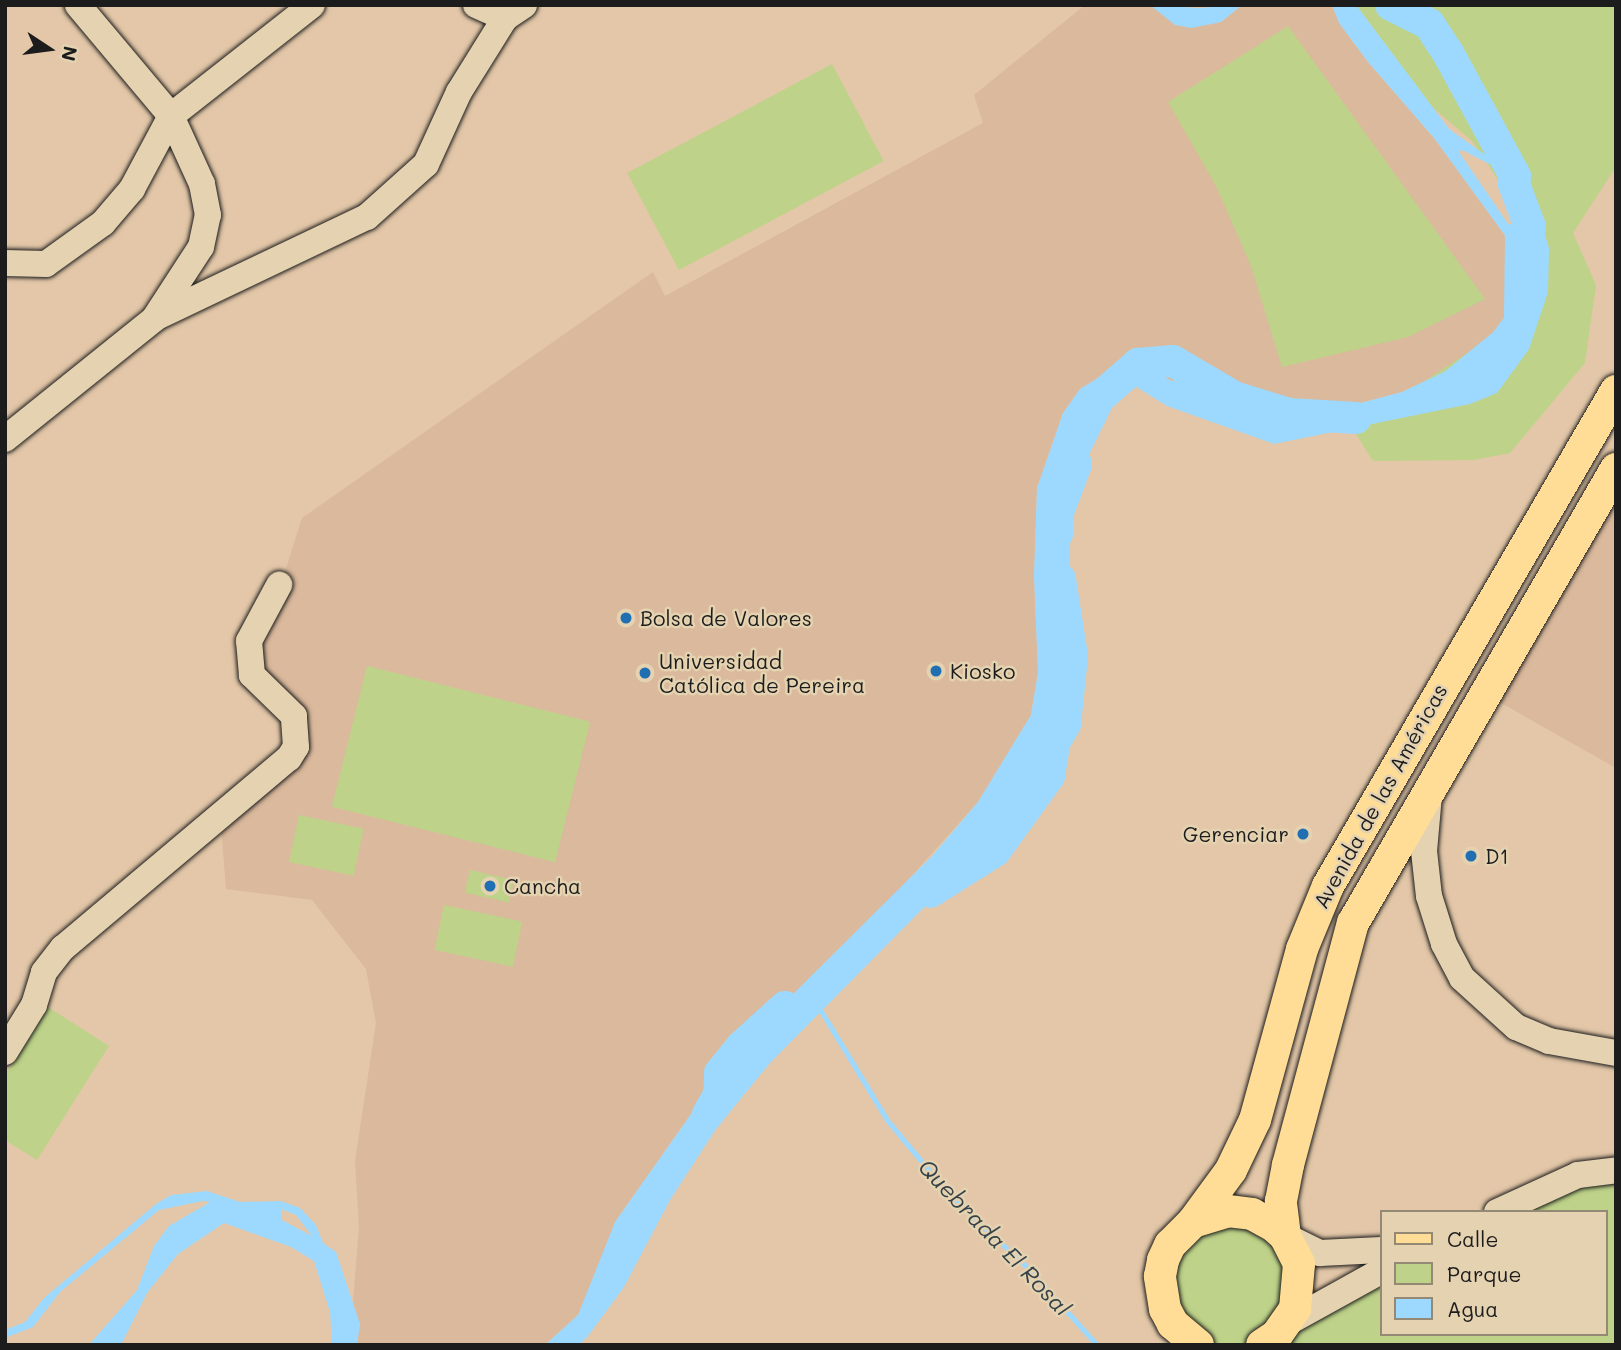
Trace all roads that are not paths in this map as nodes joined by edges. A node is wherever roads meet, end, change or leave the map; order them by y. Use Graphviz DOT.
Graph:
graph roads {
  1 [pos="312,5"];
  2 [pos="476,5"];
  3 [pos="83,11"];
  4 [pos="515,12"];
  5 [pos="171,116"];
  6 [pos="201,247"];
  7 [pos="5,263"];
  8 [pos="227,284"];
  9 [pos="154,318"];
  10 [pos="1616,391"];
  11 [pos="5,439"];
  12 [pos="1616,469"];
  13 [pos="279,585"];
  14 [pos="1409,851"];
  15 [pos="5,1052"];
  16 [pos="1616,1053"];
  17 [pos="1616,1170"];
  18 [pos="1501,1210"];
  19 [pos="1193,1222"];
  20 [pos="1285,1236"];
  21 [pos="1380,1250"];
  22 [pos="1380,1272"];
  23 [pos="1165,1309"];
  24 [pos="1270,1339"];
  25 [pos="1168,1345"];
  26 [pos="1198,1345"];
  1 -- 5 [label="street"];
  2 -- 4 [label="street"];
  3 -- 5 [label="street"];
  4 -- 8 [label="street"];
  5 -- 6 [label="street"];
  5 -- 7 [label="street"];
  6 -- 8 [label="street"];
  6 -- 9 [label="street"];
  8 -- 9 [label="street"];
  9 -- 11 [label="street"];
  10 -- 19 [label="main road, Avenida de las Américas"];
  12 -- 14 [label="main road, Avenida de las Américas"];
  13 -- 15 [label="street"];
  14 -- 16 [label="street"];
  14 -- 20 [label="main road, Avenida de las Américas"];
  17 -- 18 [label="street"];
  19 -- 20 [label="main road"];
  19 -- 23 [label="main road, Avenida de las Américas"];
  20 -- 21 [label="street"];
  20 -- 24 [label="main road, Avenida de las Américas"];
  22 -- 24 [label="street"];
  23 -- 25 [label="main road"];
  23 -- 26 [label="main road"];
}
